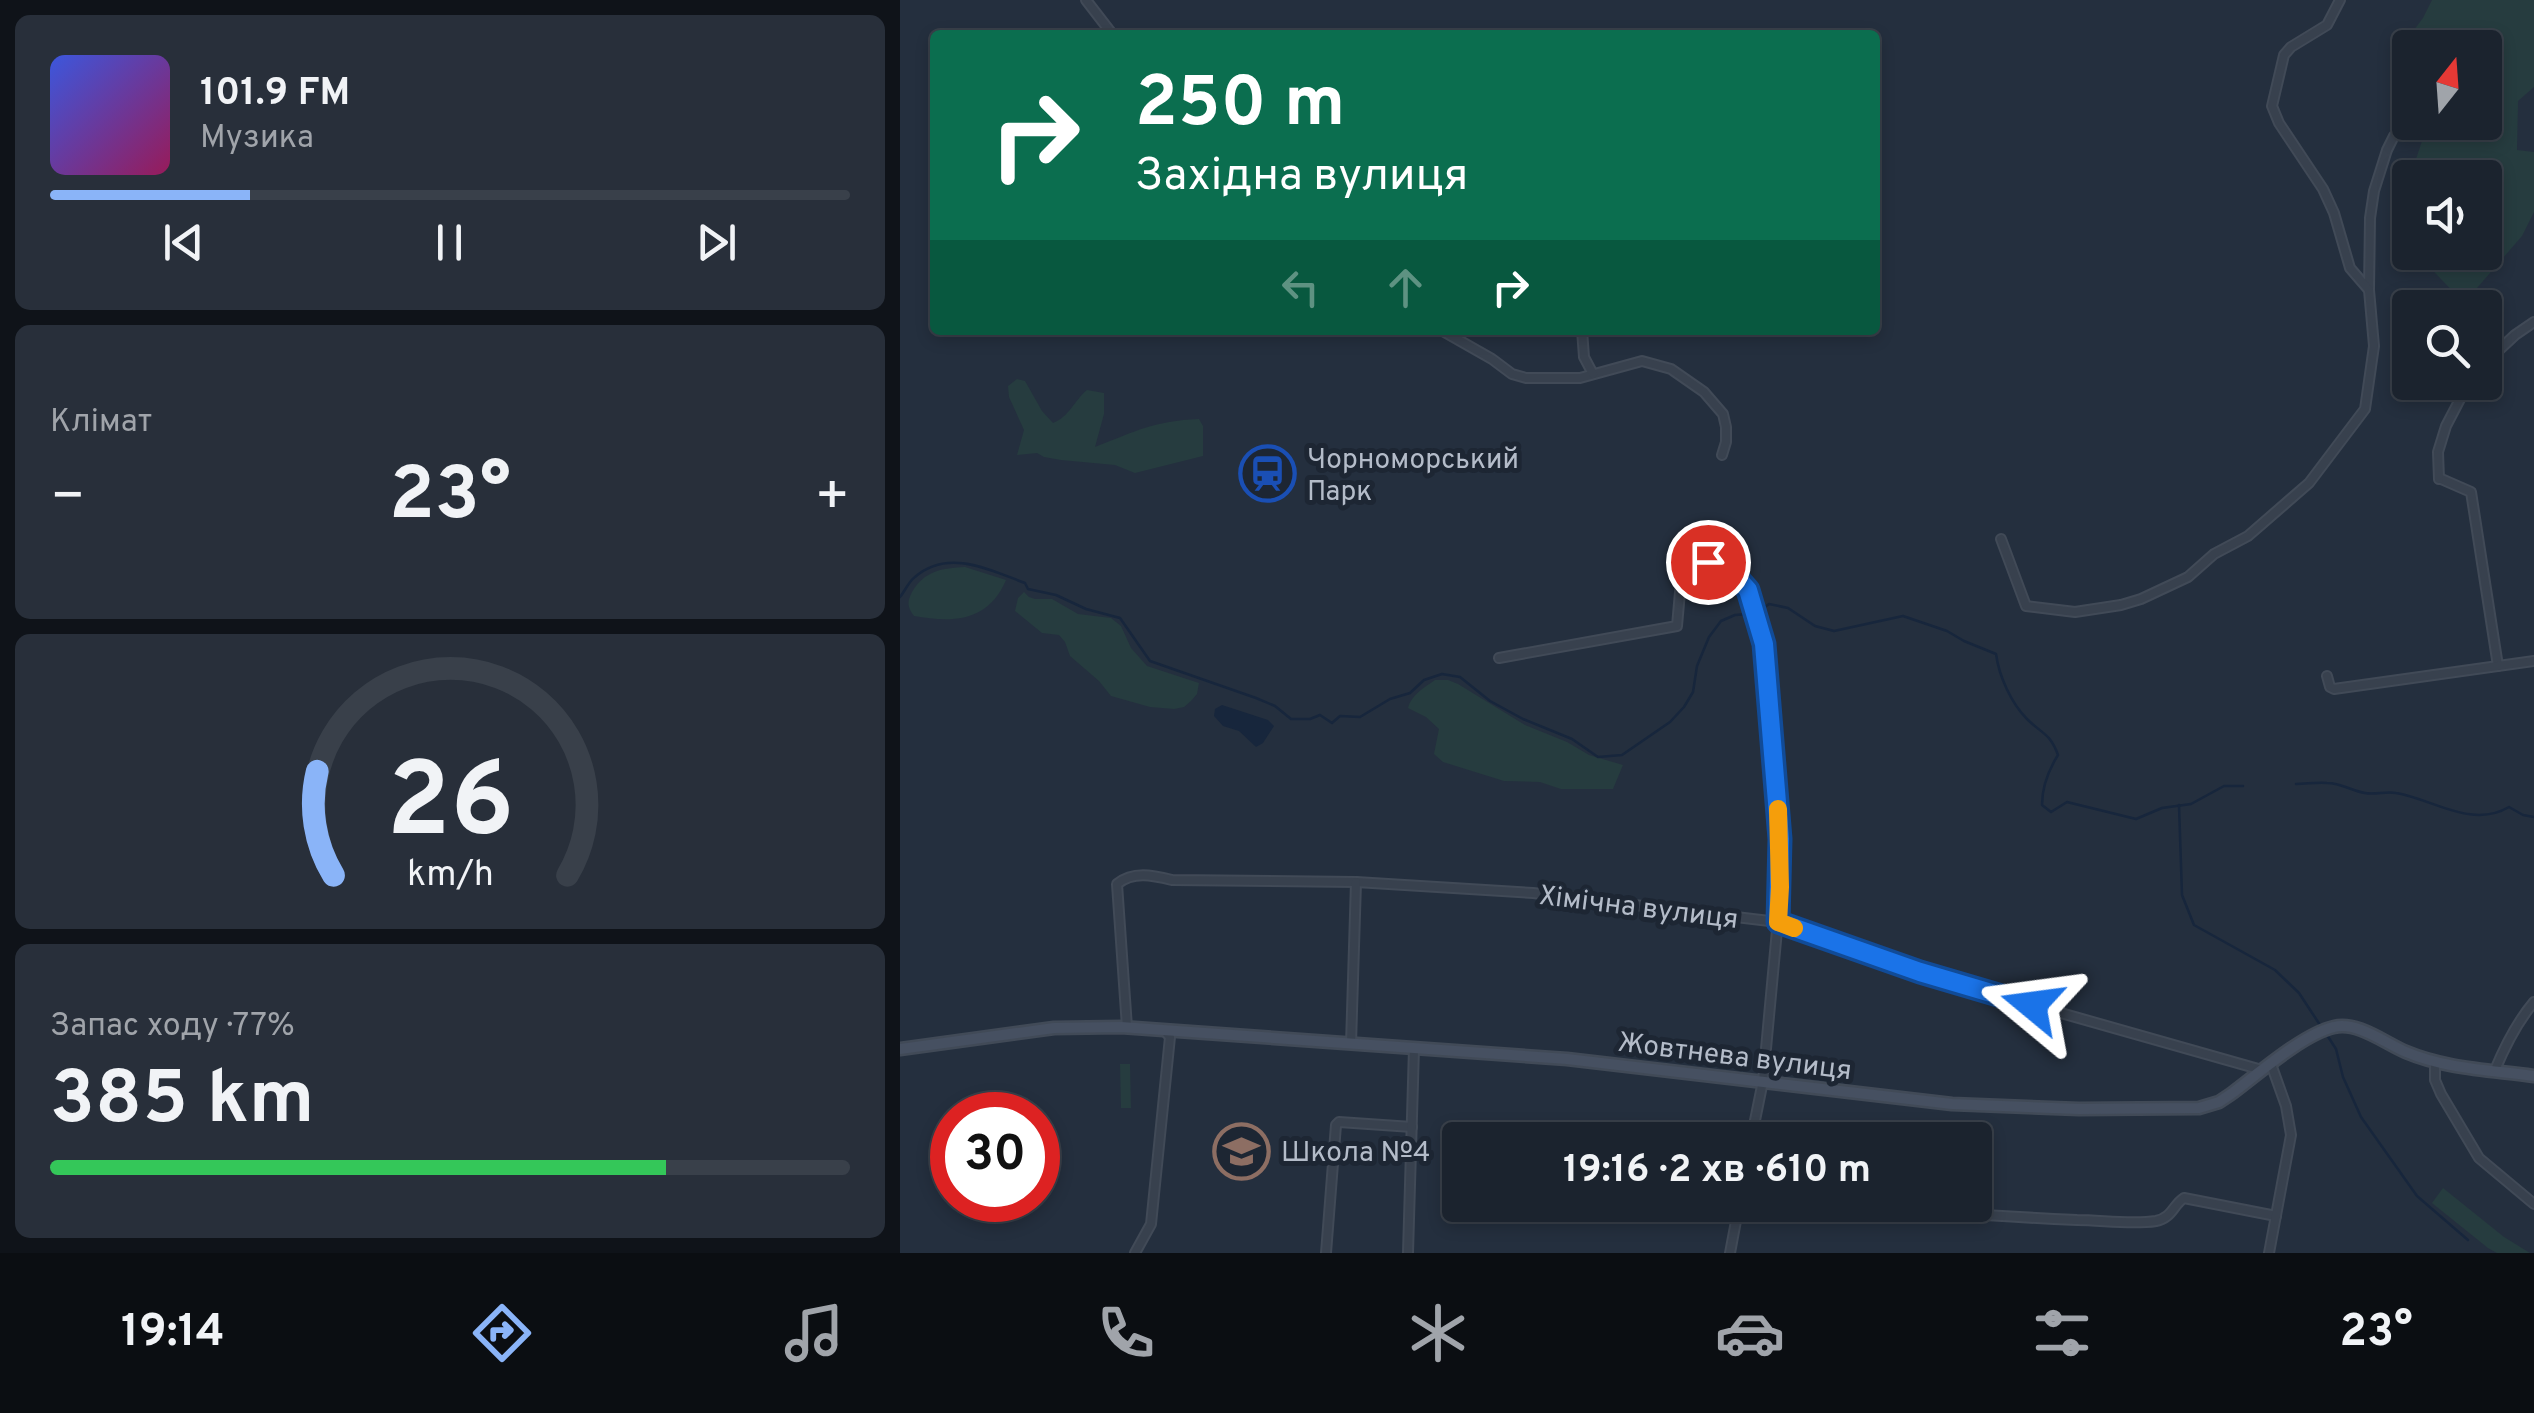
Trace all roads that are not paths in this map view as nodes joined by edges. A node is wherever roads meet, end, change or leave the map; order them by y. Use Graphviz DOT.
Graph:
graph roads {
  1 [pos="1086,0"];
  2 [pos="2340,0"];
  3 [pos="1109,30"];
  4 [pos="2392,140"];
  5 [pos="2369,290"];
  6 [pos="2534,322"];
  7 [pos="1450,335"];
  8 [pos="1582,335"];
  9 [pos="2502,347"];
  10 [pos="1593,374"];
  11 [pos="2460,400"];
  12 [pos="1722,454"];
  13 [pos="2000,539"];
  14 [pos="1499,658"];
  15 [pos="2534,661"];
  16 [pos="2498,666"];
  17 [pos="2328,676"];
  18 [pos="1356,882"];
  19 [pos="1778,922"];
  20 [pos="2534,1002"];
  21 [pos="1127,1028"];
  22 [pos="1164,1030"];
  23 [pos="1351,1044"];
  24 [pos="1414,1048"];
  25 [pos="900,1049"];
  26 [pos="2435,1061"];
  27 [pos="2266,1067"];
  28 [pos="2495,1070"];
  29 [pos="2534,1076"];
  30 [pos="1763,1081"];
  31 [pos="1755,1122"];
  32 [pos="1412,1127"];
  33 [pos="2534,1204"];
  34 [pos="1992,1215"];
  35 [pos="2276,1216"];
  36 [pos="1736,1222"];
  37 [pos="1135,1253"];
  38 [pos="1326,1253"];
  39 [pos="1408,1253"];
  40 [pos="1730,1253"];
  41 [pos="2269,1253"];
  1 -- 3 [label="street"];
  2 -- 5 [label="street"];
  4 -- 5 [label="street"];
  5 -- 13 [label="street"];
  6 -- 9 [label="street"];
  7 -- 10 [label="street"];
  8 -- 10 [label="street"];
  10 -- 12 [label="street"];
  11 -- 16 [label="street"];
  14 -- 19 [label="street"];
  15 -- 16 [label="street"];
  16 -- 17 [label="street"];
  18 -- 19 [label="street, Хімічна вулиця"];
  18 -- 21 [label="street, Хімічна вулиця"];
  18 -- 23 [label="street"];
  19 -- 27 [label="street, Хімічна вулиця"];
  19 -- 30 [label="street"];
  20 -- 28 [label="street"];
  21 -- 22 [label="main road, Жовтнева вулиця"];
  21 -- 25 [label="main road, Жовтнева вулиця"];
  22 -- 23 [label="main road, Жовтнева вулиця"];
  22 -- 37 [label="street"];
  23 -- 24 [label="main road, Жовтнева вулиця"];
  24 -- 30 [label="main road, Жовтнева вулиця"];
  24 -- 32 [label="street"];
  26 -- 27 [label="main road, Жовтнева вулиця"];
  26 -- 28 [label="main road, Жовтнева вулиця"];
  26 -- 33 [label="street"];
  27 -- 30 [label="main road, Жовтнева вулиця"];
  27 -- 35 [label="street"];
  28 -- 29 [label="main road, Жовтнева вулиця"];
  30 -- 31 [label="street"];
  32 -- 38 [label="street"];
  32 -- 39 [label="street"];
  34 -- 35 [label="street"];
  35 -- 41 [label="street"];
  36 -- 40 [label="street"];
}
